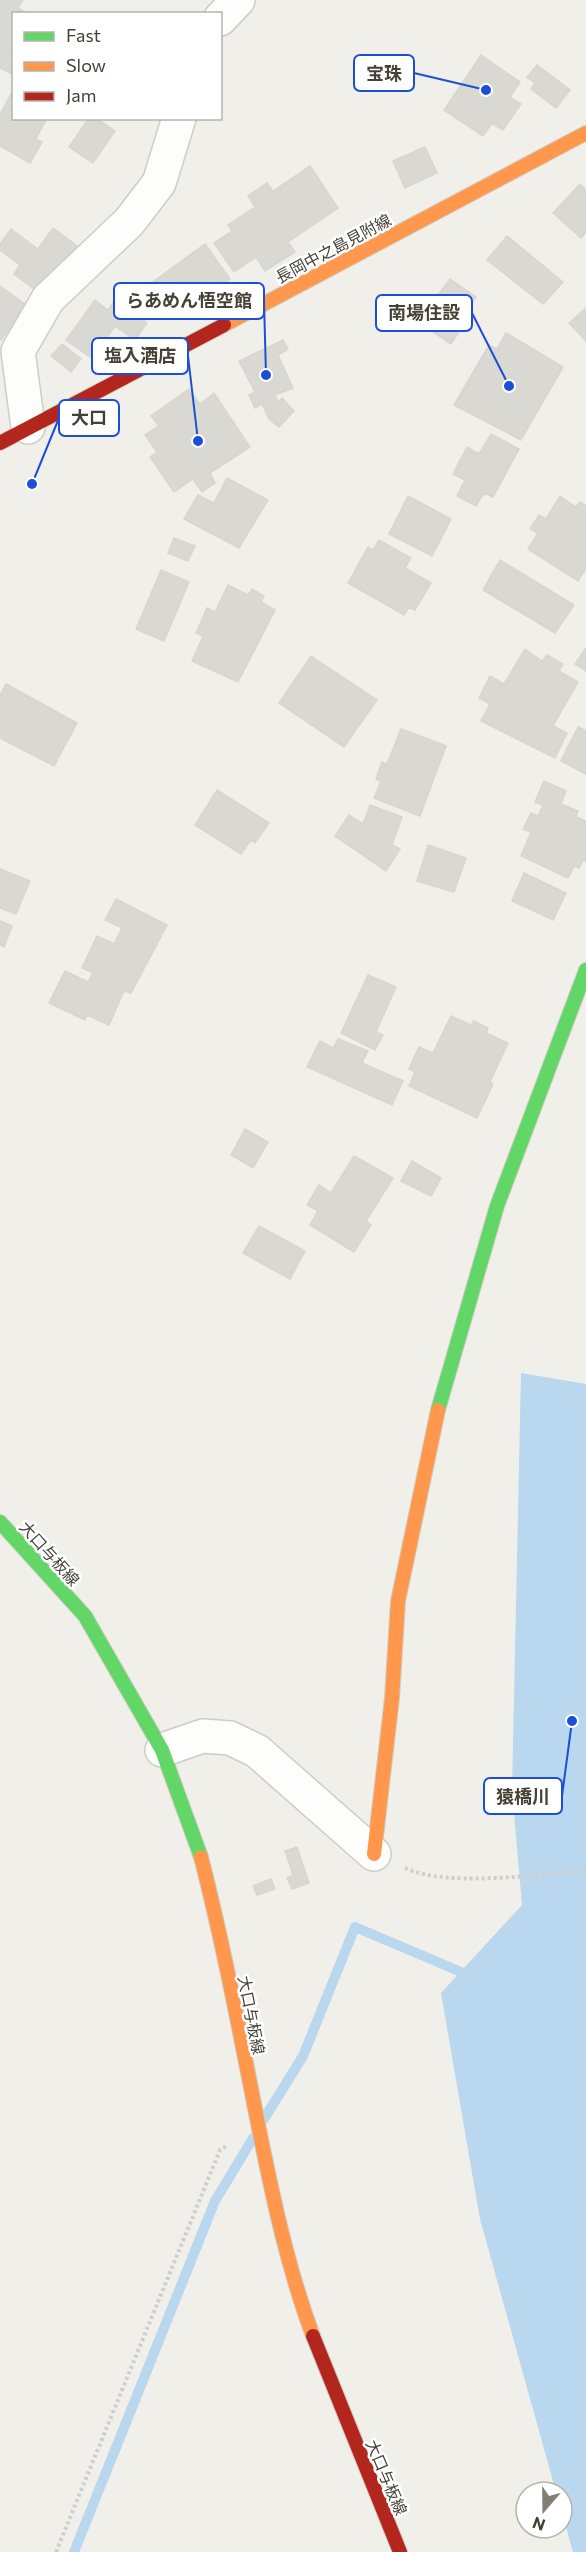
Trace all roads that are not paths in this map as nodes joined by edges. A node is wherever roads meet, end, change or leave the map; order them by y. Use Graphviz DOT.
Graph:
graph roads {
  1 [pos="238,0"];
  2 [pos="222,17"];
  3 [pos="178,120"];
  4 [pos="586,133"];
  5 [pos="28,427"];
  6 [pos="0,443"];
  7 [pos="586,970"];
  8 [pos="0,1522"];
  9 [pos="162,1750"];
  10 [pos="374,1854"];
  11 [pos="400,2552"];
  1 -- 2 [label="street"];
  3 -- 5 [label="street"];
  4 -- 5 [label="main road, 長岡中之島見附線"];
  5 -- 6 [label="main road, 長岡中之島見附線"];
  7 -- 10 [label="main road"];
  8 -- 9 [label="main road, 大口与板線"];
  9 -- 10 [label="street"];
  9 -- 11 [label="main road, 大口与板線"];
}
